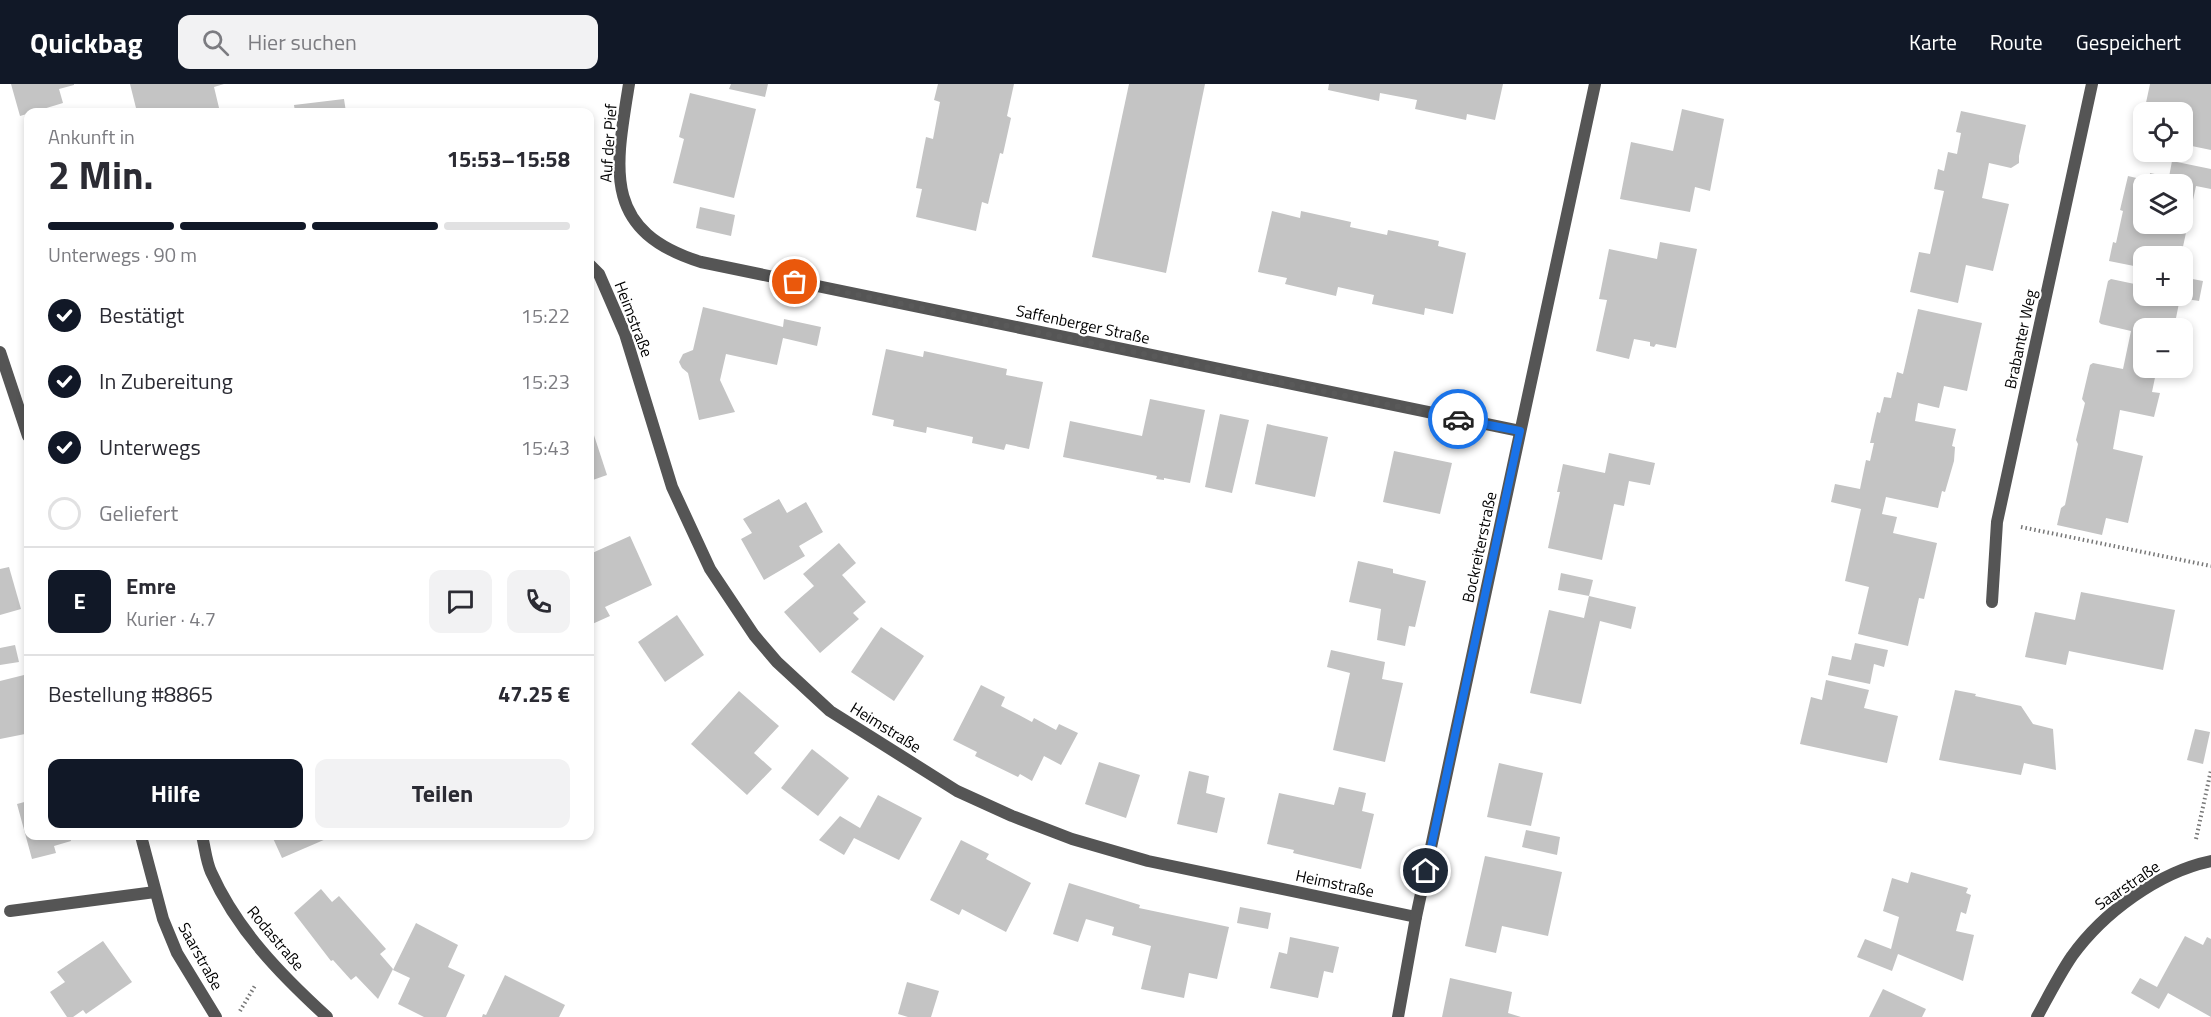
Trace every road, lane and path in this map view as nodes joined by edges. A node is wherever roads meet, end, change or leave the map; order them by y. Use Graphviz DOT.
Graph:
graph roads {
  1 [pos="629,84"];
  2 [pos="1596,84"];
  3 [pos="2092,84"];
  4 [pos="645,234"];
  5 [pos="594,269"];
  6 [pos="1,356"];
  7 [pos="24,424"];
  8 [pos="1520,431"];
  9 [pos="1997,522"];
  10 [pos="2211,566"];
  11 [pos="1992,602"];
  12 [pos="2211,770"];
  13 [pos="142,840"];
  14 [pos="203,840"];
  15 [pos="2211,861"];
  16 [pos="2190,865"];
  17 [pos="155,892"];
  18 [pos="10,911"];
  19 [pos="1416,917"];
  20 [pos="269,961"];
  21 [pos="217,1016"];
  22 [pos="237,1017"];
  23 [pos="327,1017"];
  24 [pos="1398,1017"];
  25 [pos="2037,1017"];
  1 -- 4 [label="street, Auf der Pief"];
  2 -- 8 [label="street, Bockreiterstraße"];
  3 -- 9 [label="street, Brabanter Weg"];
  4 -- 8 [label="street, Saffenberger Straße"];
  5 -- 19 [label="street, Heimstraße"];
  6 -- 7 [label="street"];
  8 -- 19 [label="street, Bockreiterstraße"];
  9 -- 10 [label="path"];
  9 -- 11 [label="street, Brabanter Weg"];
  12 -- 16 [label="path"];
  13 -- 17 [label="street, Saarstraße"];
  14 -- 20 [label="street, Rodastraße"];
  15 -- 16 [label="street, Saarstraße"];
  16 -- 25 [label="street, Saarstraße"];
  17 -- 18 [label="street"];
  17 -- 21 [label="street, Saarstraße"];
  19 -- 24 [label="street, Bockreiterstraße"];
  20 -- 22 [label="path"];
  20 -- 23 [label="street, Rodastraße"];
}
